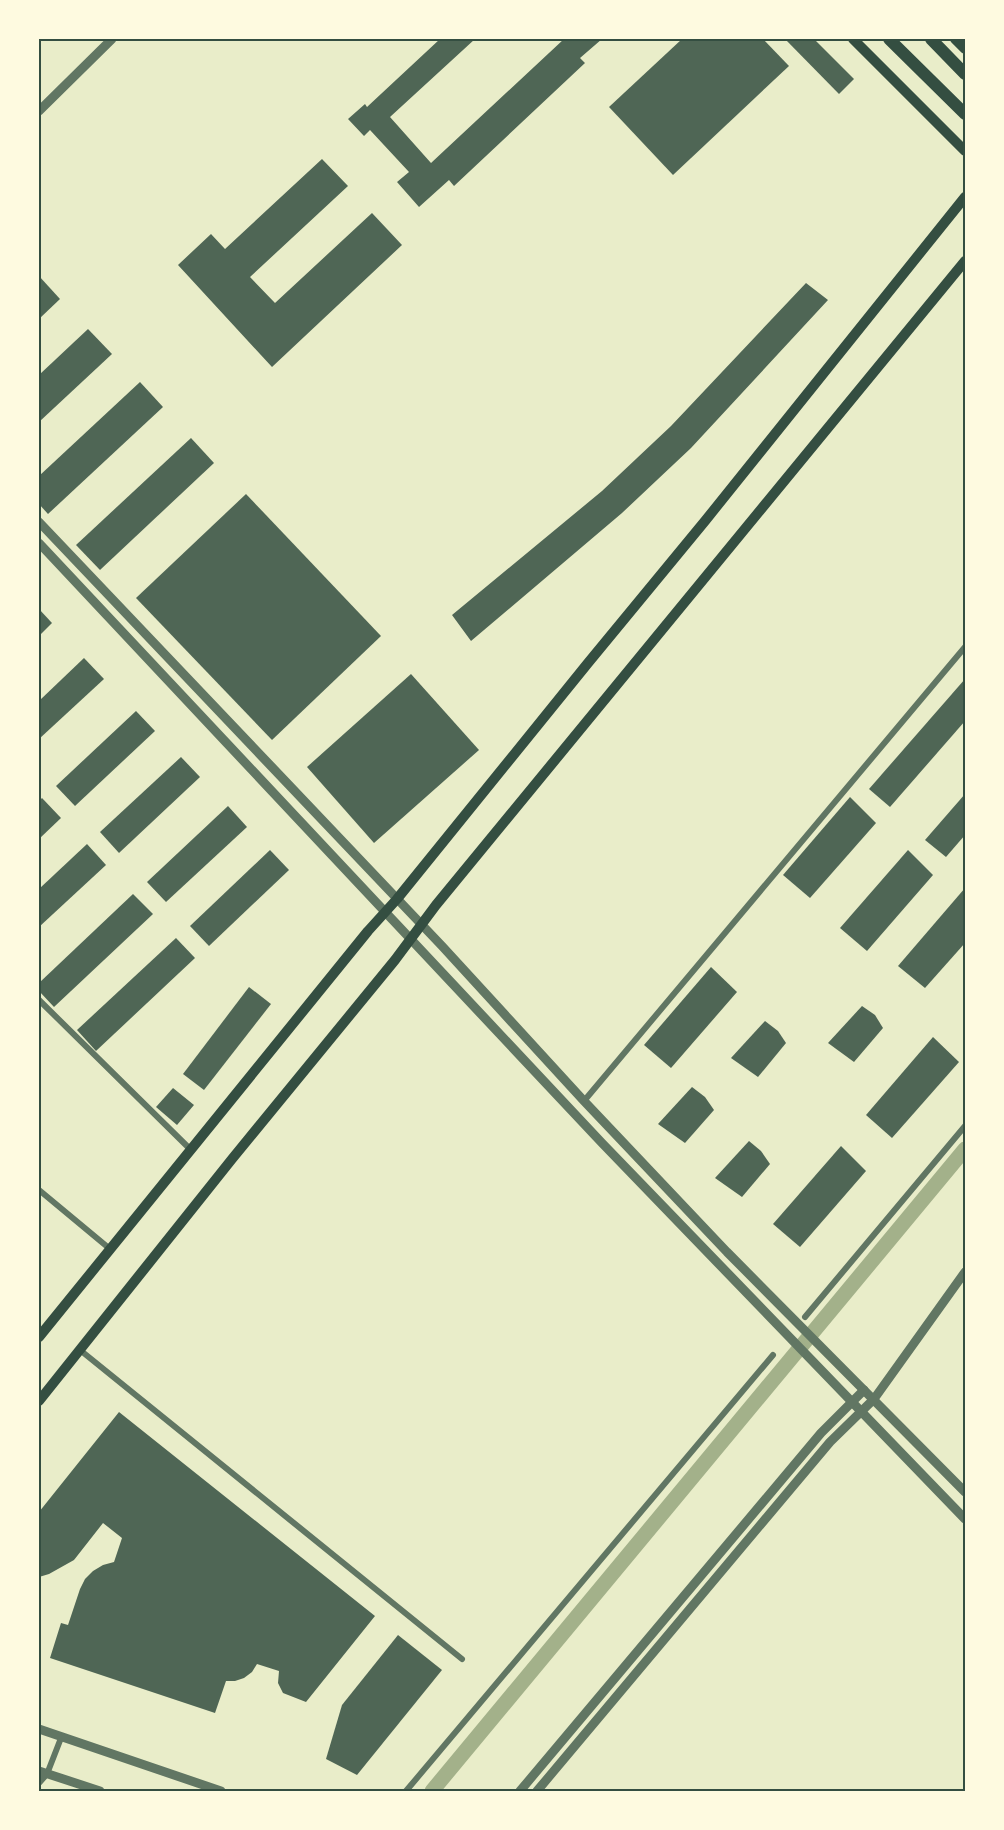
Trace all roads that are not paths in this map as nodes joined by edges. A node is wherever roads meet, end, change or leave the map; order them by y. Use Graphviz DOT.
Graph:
graph roads {
  1 [pos="112,39"];
  2 [pos="853,39"];
  3 [pos="889,39"];
  4 [pos="931,39"];
  5 [pos="955,39"];
  6 [pos="965,49"];
  7 [pos="965,74"];
  8 [pos="39,111"];
  9 [pos="965,114"];
  10 [pos="965,151"];
  11 [pos="965,197"];
  12 [pos="965,261"];
  13 [pos="39,522"];
  14 [pos="39,543"];
  15 [pos="965,647"];
  16 [pos="397,899"];
  17 [pos="385,911"];
  18 [pos="421,924"];
  19 [pos="410,938"];
  20 [pos="39,1000"];
  21 [pos="584,1101"];
  22 [pos="965,1126"];
  23 [pos="191,1150"];
  24 [pos="39,1190"];
  25 [pos="110,1249"];
  26 [pos="965,1272"];
  27 [pos="802,1320"];
  28 [pos="39,1337"];
  29 [pos="80,1350"];
  30 [pos="773,1355"];
  31 [pos="864,1390"];
  32 [pos="874,1399"];
  33 [pos="39,1401"];
  34 [pos="852,1403"];
  35 [pos="860,1412"];
  36 [pos="965,1492"];
  37 [pos="965,1519"];
  38 [pos="462,1659"];
  39 [pos="39,1729"];
  40 [pos="61,1738"];
  41 [pos="43,1772"];
  42 [pos="39,1783"];
  43 [pos="100,1791"];
  44 [pos="221,1791"];
  45 [pos="406,1791"];
  46 [pos="520,1791"];
  47 [pos="537,1791"];
  1 -- 8 [label="street"];
  2 -- 10 [label="main road"];
  3 -- 9 [label="main road"];
  4 -- 7 [label="main road"];
  5 -- 6 [label="main road"];
  11 -- 16 [label="main road"];
  12 -- 18 [label="main road"];
  13 -- 16 [label="street"];
  14 -- 17 [label="street"];
  15 -- 21 [label="street"];
  16 -- 17 [label="main road"];
  16 -- 18 [label="street"];
  17 -- 19 [label="street"];
  17 -- 23 [label="main road"];
  18 -- 19 [label="main road"];
  18 -- 21 [label="street"];
  19 -- 29 [label="main road"];
  19 -- 34 [label="street"];
  20 -- 23 [label="street"];
  21 -- 27 [label="street"];
  22 -- 27 [label="street"];
  23 -- 25 [label="main road"];
  24 -- 25 [label="street"];
  25 -- 28 [label="main road"];
  26 -- 32 [label="street"];
  27 -- 31 [label="street"];
  29 -- 33 [label="main road"];
  29 -- 38 [label="street"];
  30 -- 45 [label="street"];
  31 -- 32 [label="street"];
  31 -- 34 [label="street"];
  32 -- 35 [label="street"];
  32 -- 36 [label="street"];
  34 -- 35 [label="street"];
  34 -- 46 [label="street"];
  35 -- 37 [label="street"];
  35 -- 47 [label="street"];
  39 -- 40 [label="street"];
  40 -- 41 [label="street"];
  40 -- 44 [label="street"];
  41 -- 42 [label="street"];
  41 -- 43 [label="street"];
}
